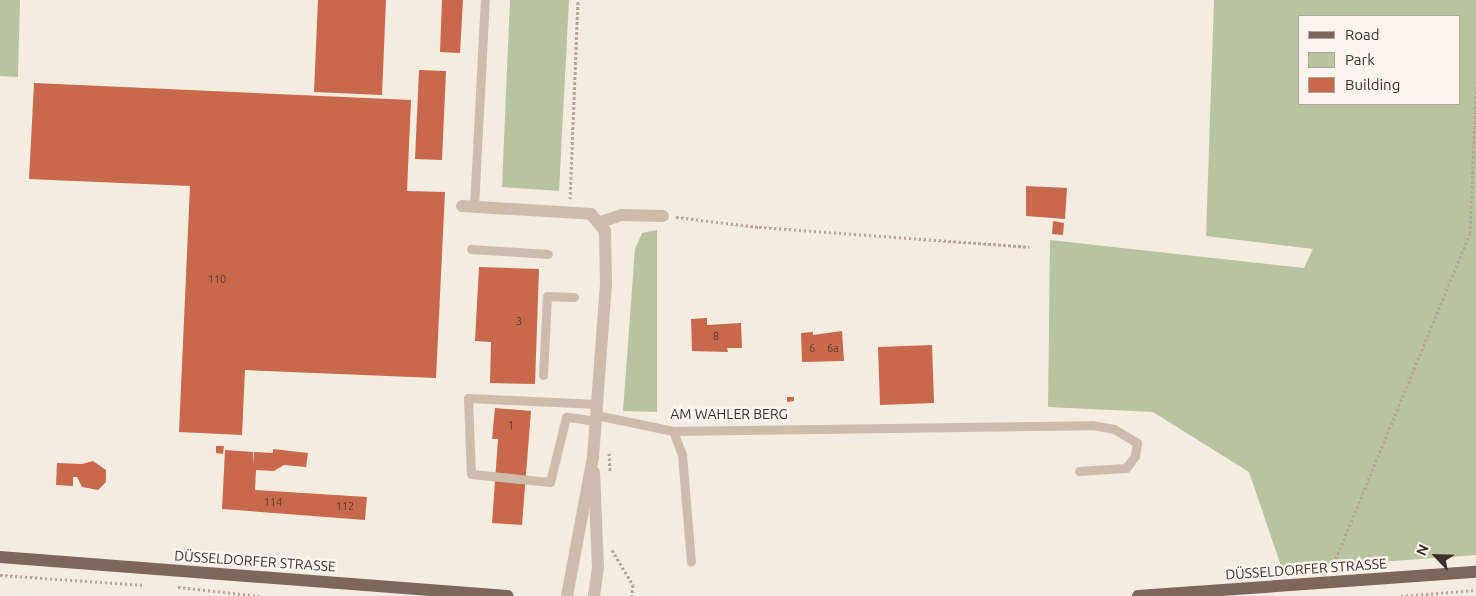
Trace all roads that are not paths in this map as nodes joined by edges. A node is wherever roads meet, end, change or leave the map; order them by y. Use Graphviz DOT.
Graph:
graph roads {
  1 [pos="485,0"];
  2 [pos="468,206"];
  3 [pos="662,216"];
  4 [pos="601,222"];
  5 [pos="471,248"];
  6 [pos="548,254"];
  7 [pos="574,297"];
  8 [pos="543,375"];
  9 [pos="596,413"];
  10 [pos="673,431"];
  11 [pos="593,457"];
  12 [pos="1079,471"];
  13 [pos="0,557"];
  14 [pos="691,562"];
  15 [pos="1476,572"];
  16 [pos="448,594"];
  17 [pos="508,596"];
  18 [pos="567,596"];
  19 [pos="594,596"];
  20 [pos="1138,596"];
  1 -- 2 [label="lane"];
  2 -- 4 [label="street"];
  3 -- 4 [label="street"];
  4 -- 9 [label="street"];
  5 -- 6 [label="lane"];
  7 -- 8 [label="lane"];
  9 -- 9 [label="lane"];
  9 -- 10 [label="lane, AM WAHLER BERG"];
  9 -- 11 [label="street"];
  10 -- 12 [label="lane, AM WAHLER BERG"];
  10 -- 14 [label="lane"];
  11 -- 18 [label="street"];
  11 -- 19 [label="street"];
  13 -- 16 [label="main road, DÜSSELDORFER STRASSE"];
  15 -- 20 [label="main road, DÜSSELDORFER STRASSE"];
  16 -- 17 [label="main road, DÜSSELDORFER STRASSE"];
}
